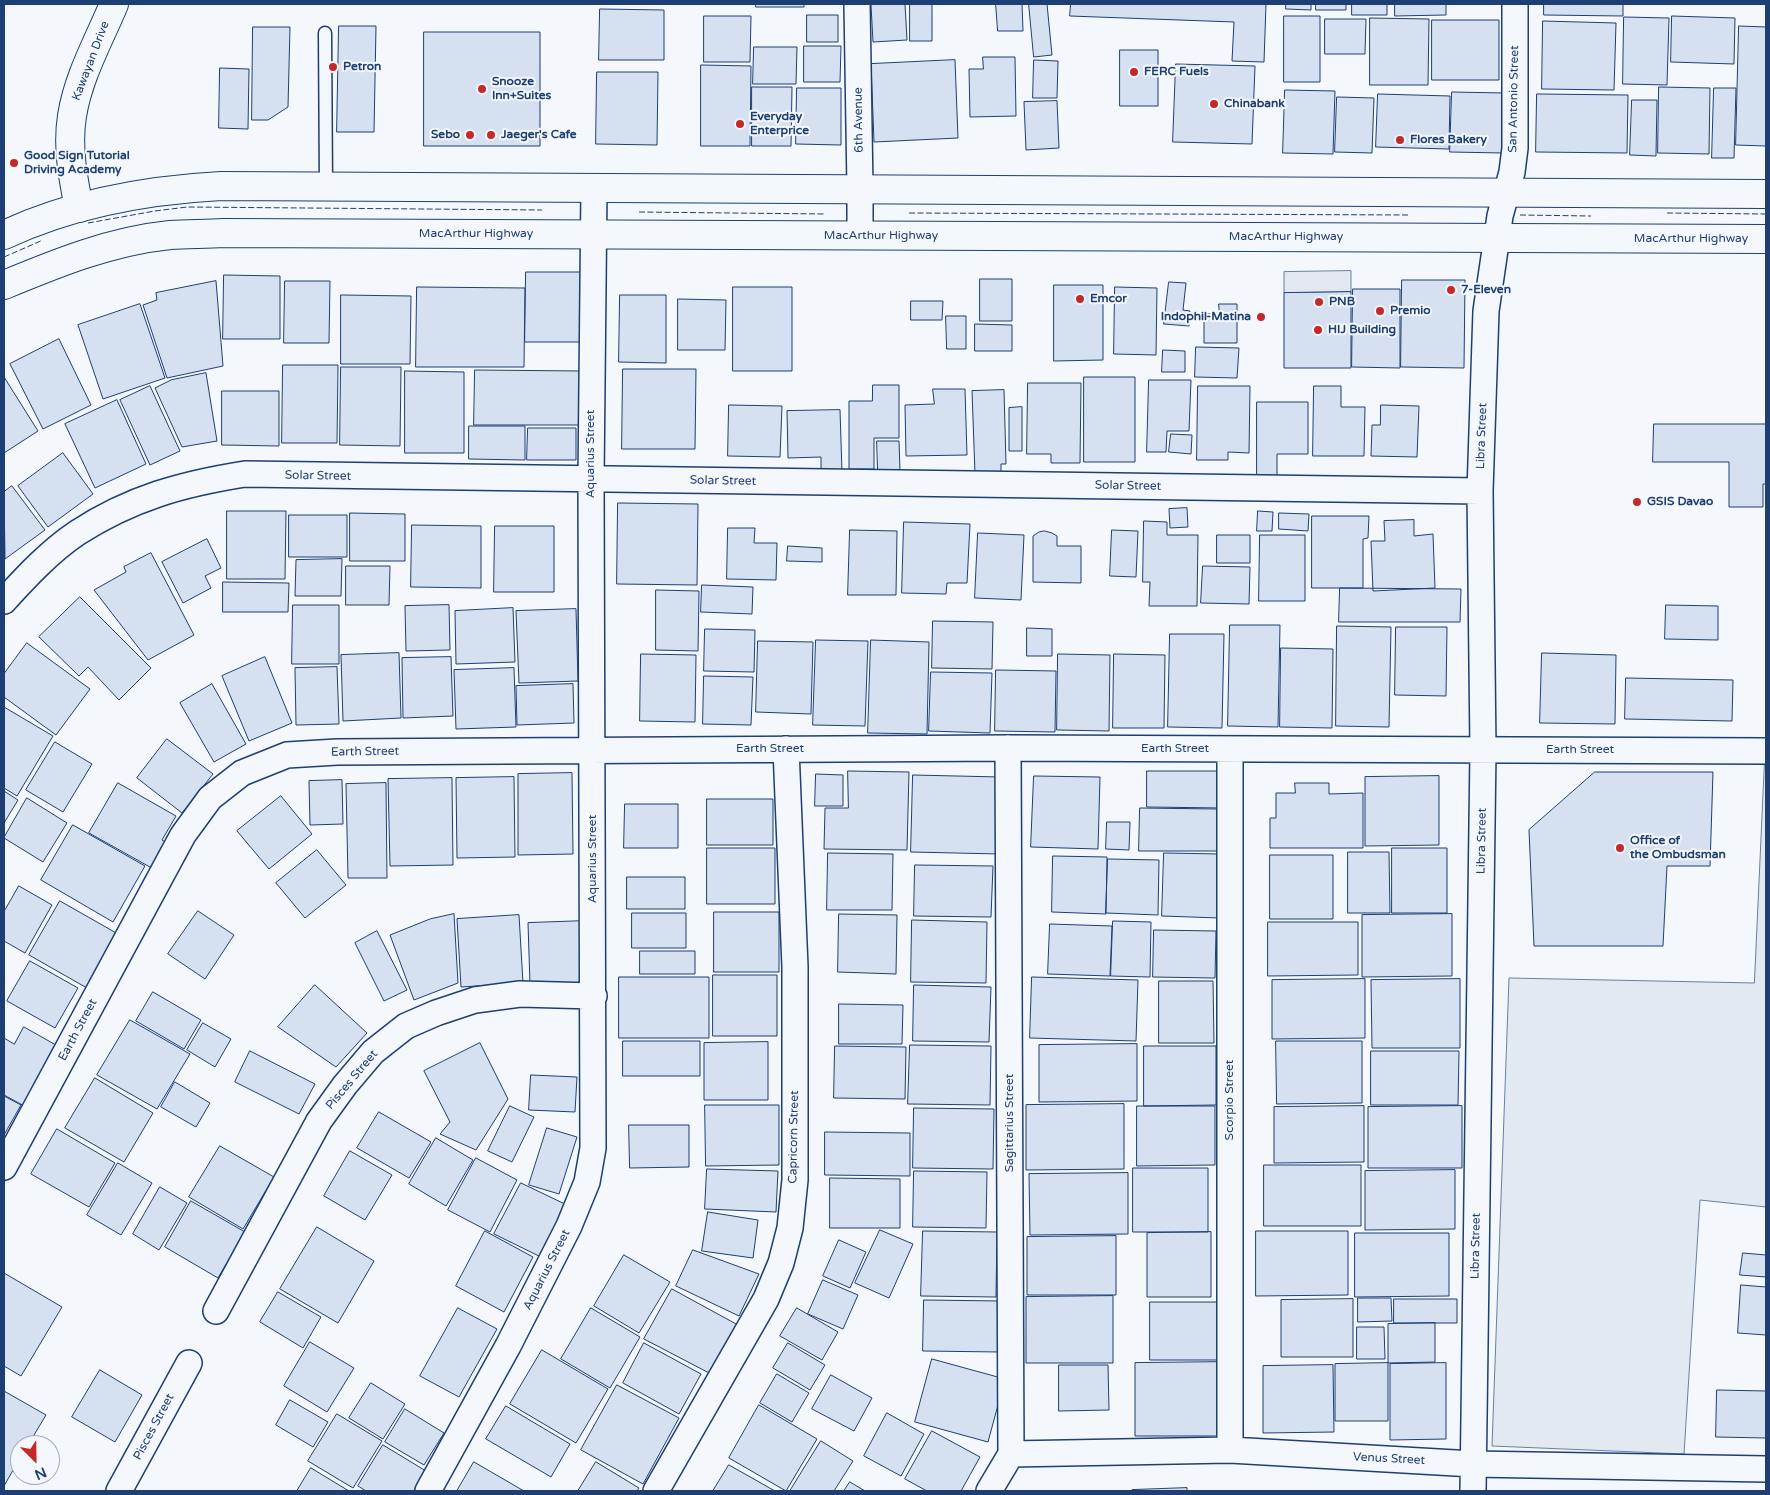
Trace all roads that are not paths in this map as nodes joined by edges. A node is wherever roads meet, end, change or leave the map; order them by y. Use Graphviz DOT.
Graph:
graph roads {
  1 [pos="114,4"];
  2 [pos="857,4"];
  3 [pos="1515,4"];
  4 [pos="325,33"];
  5 [pos="326,187"];
  6 [pos="594,188"];
  7 [pos="860,189"];
  8 [pos="1506,193"];
  9 [pos="1766,194"];
  10 [pos="79,208"];
  11 [pos="4,235"];
  12 [pos="593,235"];
  13 [pos="860,236"];
  14 [pos="1497,238"];
  15 [pos="1766,239"];
  16 [pos="4,285"];
  17 [pos="591,480"];
  18 [pos="1480,491"];
  19 [pos="4,601"];
  20 [pos="1008,748"];
  21 [pos="786,749"];
  22 [pos="1230,749"];
  23 [pos="593,750"];
  24 [pos="1483,750"];
  25 [pos="1766,752"];
  26 [pos="594,996"];
  27 [pos="4,1167"];
  28 [pos="216,1311"];
  29 [pos="189,1363"];
  30 [pos="1230,1450"];
  31 [pos="1012,1454"];
  32 [pos="1473,1464"];
  33 [pos="1766,1469"];
  34 [pos="119,1491"];
  35 [pos="428,1491"];
  36 [pos="656,1491"];
  37 [pos="989,1491"];
  38 [pos="1473,1491"];
  1 -- 10 [label="main road, Kawayan Drive"];
  2 -- 7 [label="street, 6th Avenue"];
  3 -- 8 [label="street, San Antonio Street"];
  4 -- 5 [label="lane"];
  5 -- 6 [label="main road"];
  5 -- 10 [label="main road"];
  6 -- 7 [label="main road"];
  6 -- 12 [label="street, Aquarius Street"];
  7 -- 8 [label="main road"];
  7 -- 13 [label="street, 6th Avenue"];
  8 -- 9 [label="main road"];
  8 -- 14 [label="street, Libra Street"];
  10 -- 11 [label="main road"];
  12 -- 13 [label="main road, MacArthur Highway"];
  12 -- 16 [label="main road, MacArthur Highway"];
  12 -- 17 [label="street, Aquarius Street"];
  13 -- 14 [label="main road, MacArthur Highway"];
  14 -- 15 [label="main road, MacArthur Highway"];
  14 -- 18 [label="street, Libra Street"];
  17 -- 18 [label="street, Solar Street"];
  17 -- 19 [label="street, Solar Street"];
  17 -- 23 [label="street, Aquarius Street"];
  18 -- 24 [label="street, Libra Street"];
  20 -- 21 [label="street, Earth Street"];
  20 -- 22 [label="street, Earth Street"];
  20 -- 31 [label="street, Sagittarius Street"];
  21 -- 23 [label="street, Earth Street"];
  21 -- 36 [label="street, Capricorn Street"];
  22 -- 24 [label="street, Earth Street"];
  22 -- 30 [label="street, Scorpio Street"];
  23 -- 26 [label="street, Aquarius Street"];
  23 -- 27 [label="street, Earth Street"];
  24 -- 25 [label="street, Earth Street"];
  24 -- 32 [label="street, Libra Street"];
  26 -- 28 [label="street, Pisces Street"];
  26 -- 35 [label="street, Aquarius Street"];
  29 -- 34 [label="street, Pisces Street"];
  30 -- 31 [label="street, Venus Street"];
  30 -- 32 [label="street, Venus Street"];
  31 -- 37 [label="street"];
  32 -- 33 [label="street, Venus Street"];
  32 -- 38 [label="street, Libra Street"];
}
